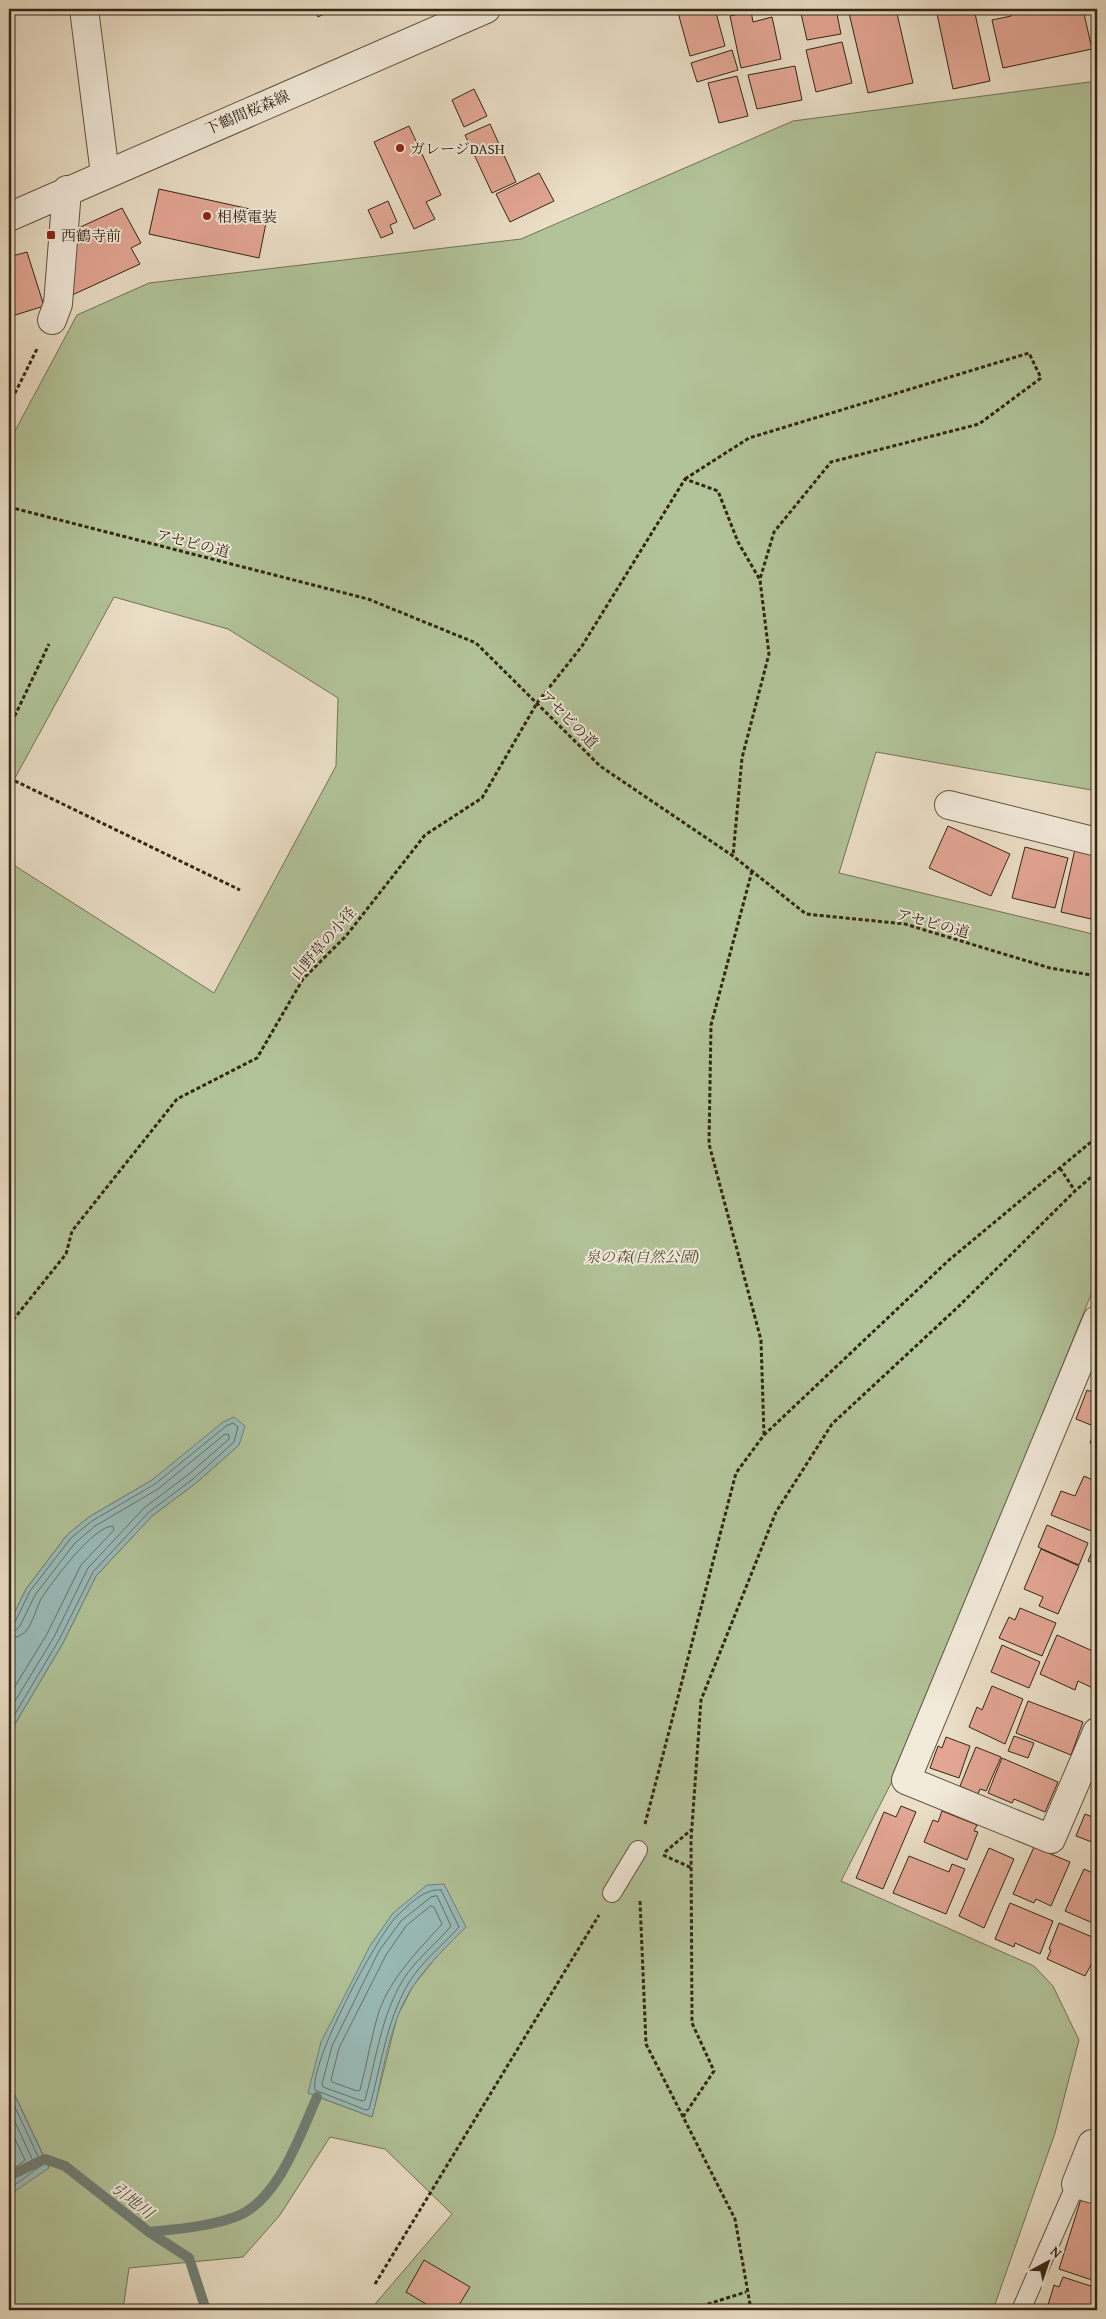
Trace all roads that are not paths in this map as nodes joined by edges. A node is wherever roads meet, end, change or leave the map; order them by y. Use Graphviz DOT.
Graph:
graph roads {
  1 [pos="84,9"];
  2 [pos="486,9"];
  3 [pos="106,174"];
  4 [pos="67,190"];
  5 [pos="9,217"];
  6 [pos="52,320"];
  7 [pos="949,805"];
  8 [pos="1097,842"];
  9 [pos="1097,1320"];
  10 [pos="1097,1732"];
  11 [pos="638,1850"];
  12 [pos="612,1893"];
  13 [pos="1097,2145"];
  14 [pos="1086,2187"];
  15 [pos="1021,2310"];
  1 -- 3 [label="street"];
  2 -- 3 [label="street, 下鶴間桜森線"];
  3 -- 4 [label="street, 下鶴間桜森線"];
  4 -- 5 [label="street, 下鶴間桜森線"];
  4 -- 6 [label="street"];
  7 -- 8 [label="street"];
  9 -- 10 [label="street"];
  11 -- 12 [label="lane"];
  13 -- 14 [label="street"];
  14 -- 15 [label="lane"];
}
